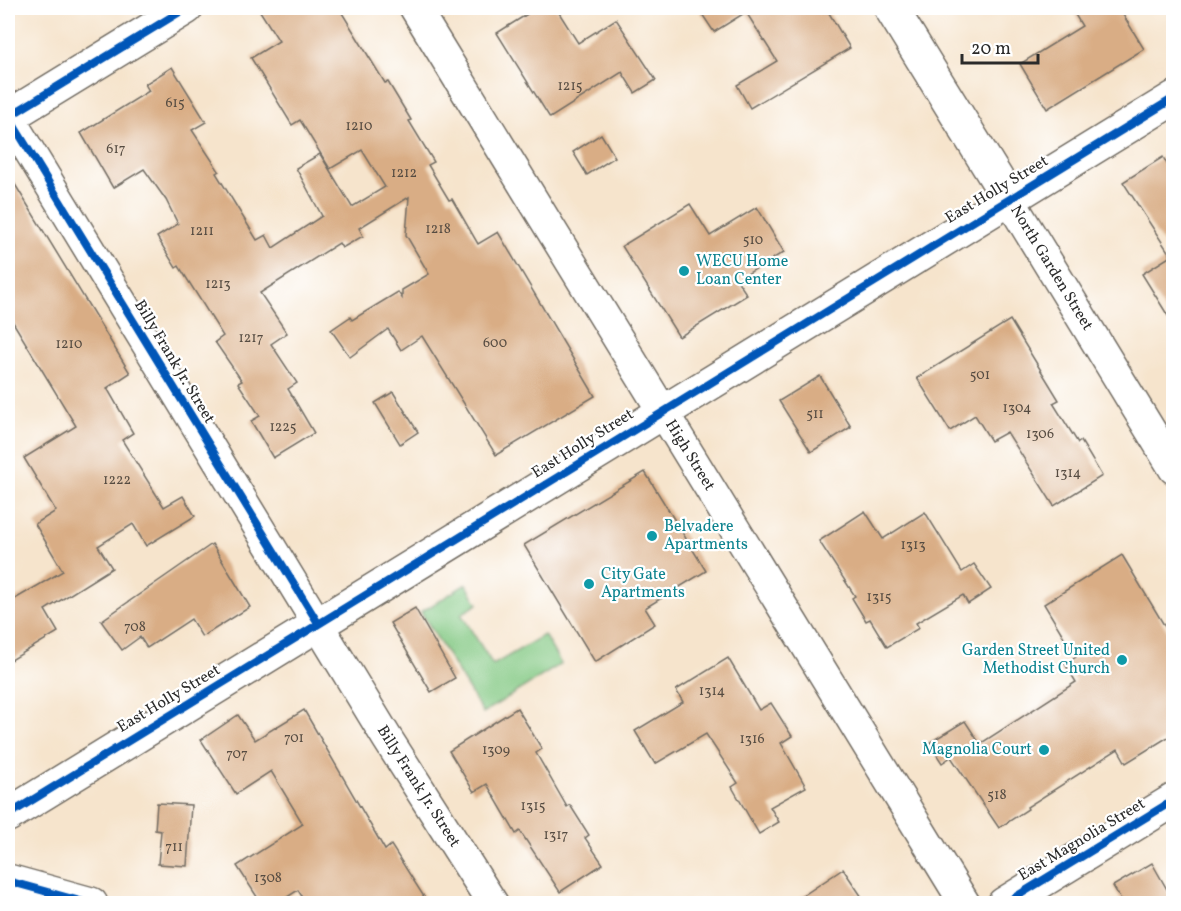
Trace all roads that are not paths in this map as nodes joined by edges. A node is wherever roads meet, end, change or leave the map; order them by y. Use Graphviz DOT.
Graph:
graph roads {
  1 [pos="186,8"];
  2 [pos="415,8"];
  3 [pos="891,8"];
  4 [pos="1173,98"];
  5 [pos="8,117"];
  6 [pos="1008,199"];
  7 [pos="663,411"];
  8 [pos="1173,469"];
  9 [pos="318,623"];
  10 [pos="1173,800"];
  11 [pos="8,814"];
  12 [pos="8,881"];
  13 [pos="91,903"];
  14 [pos="493,903"];
  15 [pos="965,903"];
  16 [pos="1004,903"];
  1 -- 5 [label="main road"];
  2 -- 7 [label="street, High Street"];
  3 -- 6 [label="main road, North Garden Street"];
  4 -- 6 [label="main road, East Holly Street"];
  5 -- 9 [label="street, Billy Frank Jr. Street"];
  6 -- 7 [label="main road, East Holly Street"];
  6 -- 8 [label="street, North Garden Street"];
  7 -- 9 [label="main road, East Holly Street"];
  7 -- 15 [label="street, High Street"];
  9 -- 11 [label="main road, East Holly Street"];
  9 -- 14 [label="street, Billy Frank Jr. Street"];
  10 -- 16 [label="main road, East Magnolia Street"];
  12 -- 13 [label="main road"];
}
